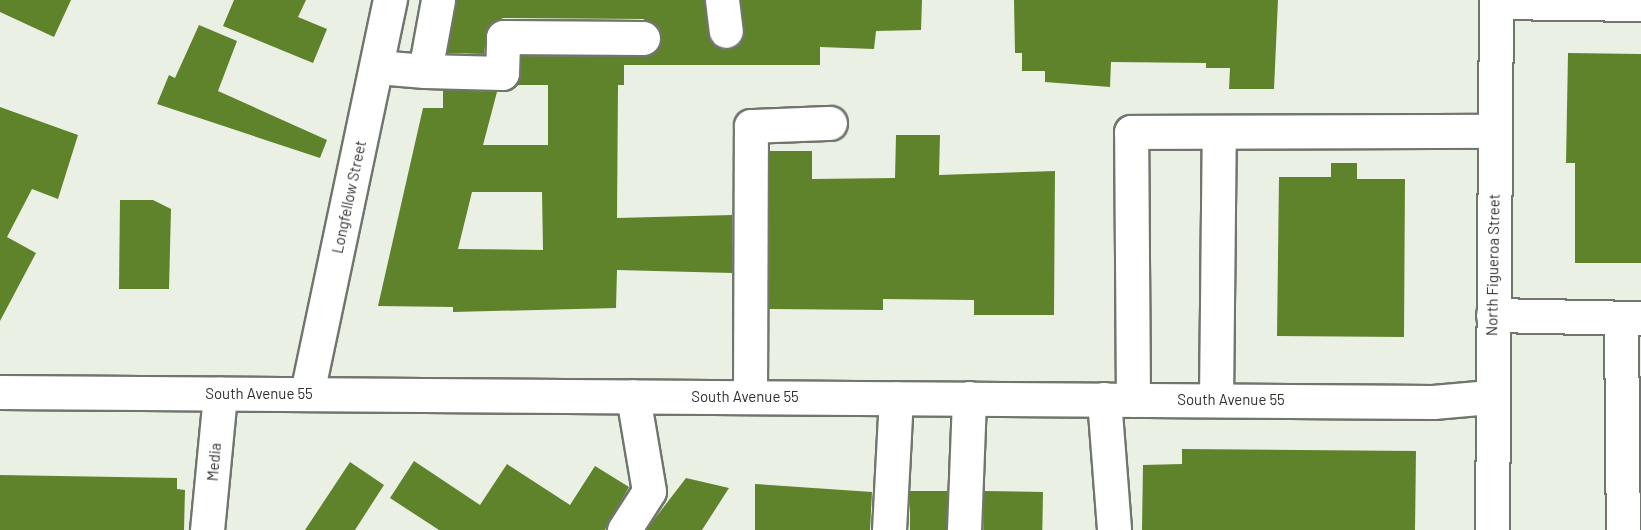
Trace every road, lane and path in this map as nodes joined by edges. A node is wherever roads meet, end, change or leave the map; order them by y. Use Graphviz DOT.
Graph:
graph roads {
  1 [pos="390,0"];
  2 [pos="438,0"];
  3 [pos="1496,1"];
  4 [pos="1641,4"];
  5 [pos="643,38"];
  6 [pos="377,67"];
  7 [pos="425,71"];
  8 [pos="830,123"];
  9 [pos="1495,131"];
  10 [pos="1219,135"];
  11 [pos="1493,315"];
  12 [pos="1631,318"];
  13 [pos="0,392"];
  14 [pos="307,393"];
  15 [pos="220,394"];
  16 [pos="633,396"];
  17 [pos="750,397"];
  18 [pos="1490,397"];
  19 [pos="896,398"];
  20 [pos="969,398"];
  21 [pos="1118,399"];
  22 [pos="1216,400"];
  23 [pos="207,530"];
  24 [pos="624,530"];
  25 [pos="889,530"];
  26 [pos="964,530"];
  27 [pos="1114,530"];
  28 [pos="1492,530"];
  29 [pos="1623,530"];
  1 -- 6 [label="street, Longfellow Street"];
  2 -- 7 [label="street"];
  3 -- 4 [label="street"];
  3 -- 9 [label="street, North Figueroa Street"];
  5 -- 7 [label="street"];
  6 -- 7 [label="street"];
  6 -- 14 [label="street, Longfellow Street"];
  8 -- 17 [label="street"];
  9 -- 10 [label="street"];
  9 -- 11 [label="street, North Figueroa Street"];
  10 -- 21 [label="street"];
  10 -- 22 [label="street"];
  11 -- 12 [label="street"];
  11 -- 18 [label="street, North Figueroa Street"];
  12 -- 29 [label="street"];
  13 -- 15 [label="street, South Avenue 55"];
  14 -- 15 [label="street, South Avenue 55"];
  14 -- 16 [label="street, South Avenue 55"];
  15 -- 23 [label="street, Media"];
  16 -- 17 [label="street, South Avenue 55"];
  16 -- 24 [label="street"];
  17 -- 19 [label="street, South Avenue 55"];
  18 -- 22 [label="street, South Avenue 55"];
  18 -- 28 [label="street, North Figueroa Street"];
  19 -- 20 [label="street, South Avenue 55"];
  19 -- 25 [label="street"];
  20 -- 21 [label="street, South Avenue 55"];
  20 -- 26 [label="street"];
  21 -- 22 [label="street, South Avenue 55"];
  21 -- 27 [label="street"];
}
